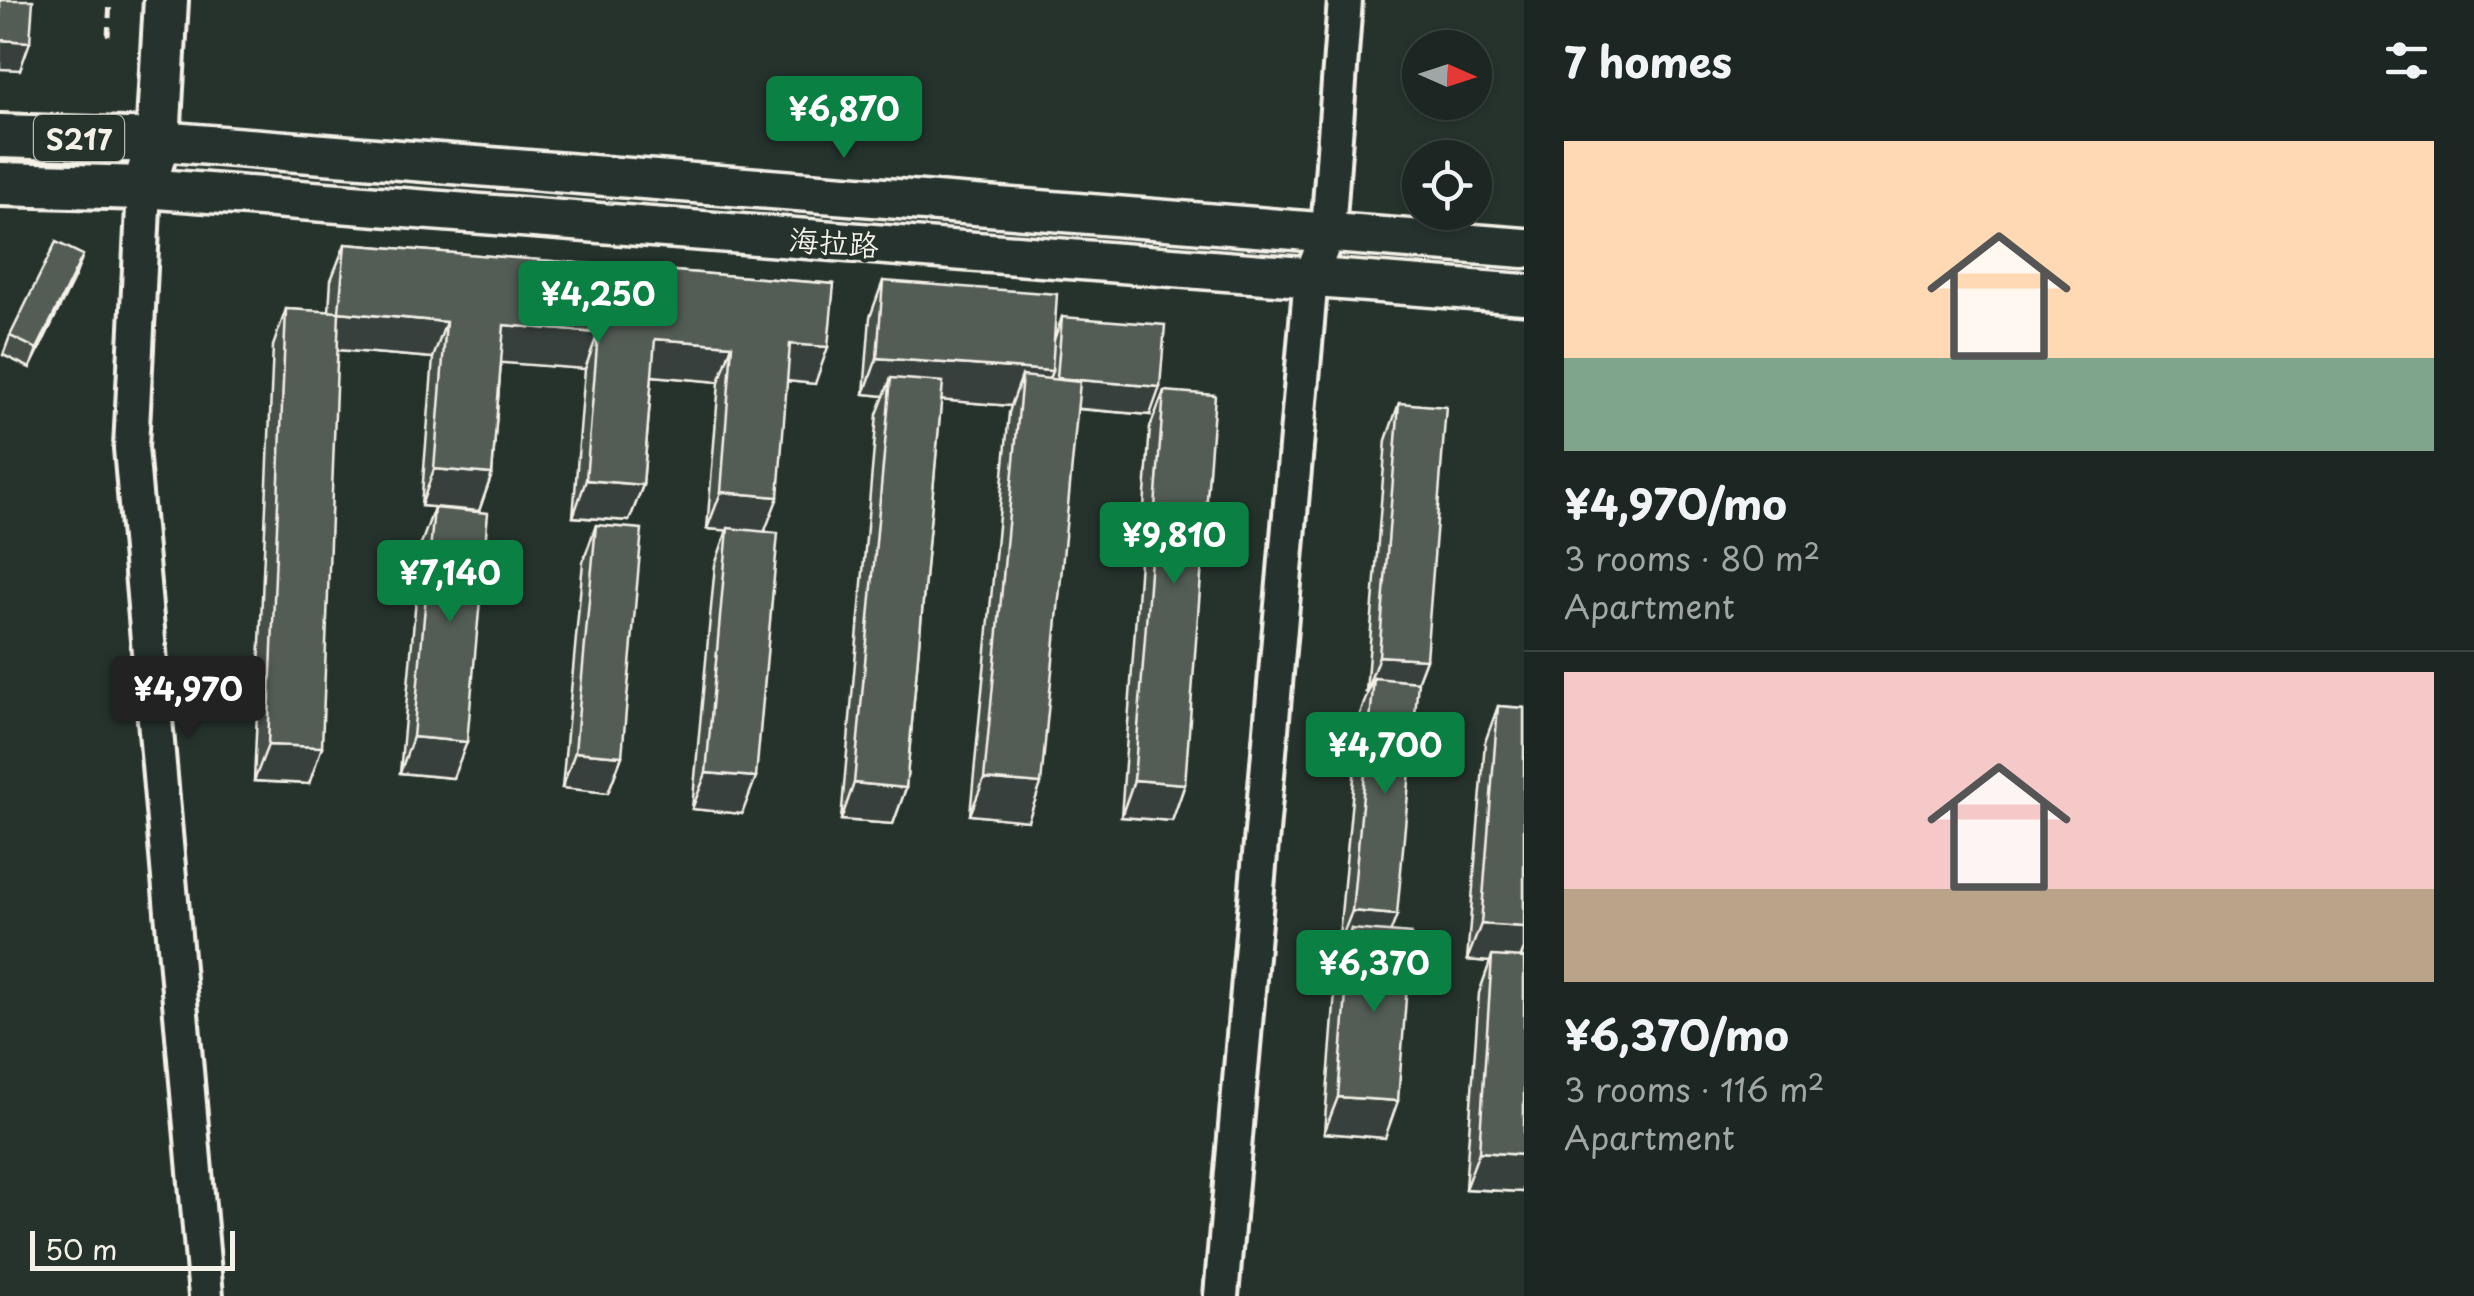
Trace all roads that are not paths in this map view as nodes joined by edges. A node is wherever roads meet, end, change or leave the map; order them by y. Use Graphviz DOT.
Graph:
graph roads {
  1 [pos="145,0"];
  2 [pos="166,0"];
  3 [pos="1345,0"];
  4 [pos="0,136"];
  5 [pos="148,141"];
  6 [pos="0,184"];
  7 [pos="144,188"];
  8 [pos="1328,232"];
  9 [pos="1524,248"];
  10 [pos="1311,278"];
  11 [pos="1524,294"];
  12 [pos="206,1296"];
  13 [pos="1221,1296"];
  1 -- 5 [label="main road"];
  2 -- 5 [label="main road"];
  3 -- 8 [label="street"];
  4 -- 5 [label="main road, S217"];
  5 -- 7 [label="main road"];
  5 -- 8 [label="main road, 海拉路"];
  6 -- 7 [label="main road, S217"];
  7 -- 10 [label="main road, 海拉路"];
  7 -- 12 [label="street"];
  8 -- 9 [label="main road, 海拉路"];
  8 -- 10 [label="street"];
  10 -- 11 [label="main road, 海拉路"];
  10 -- 13 [label="street"];
}
